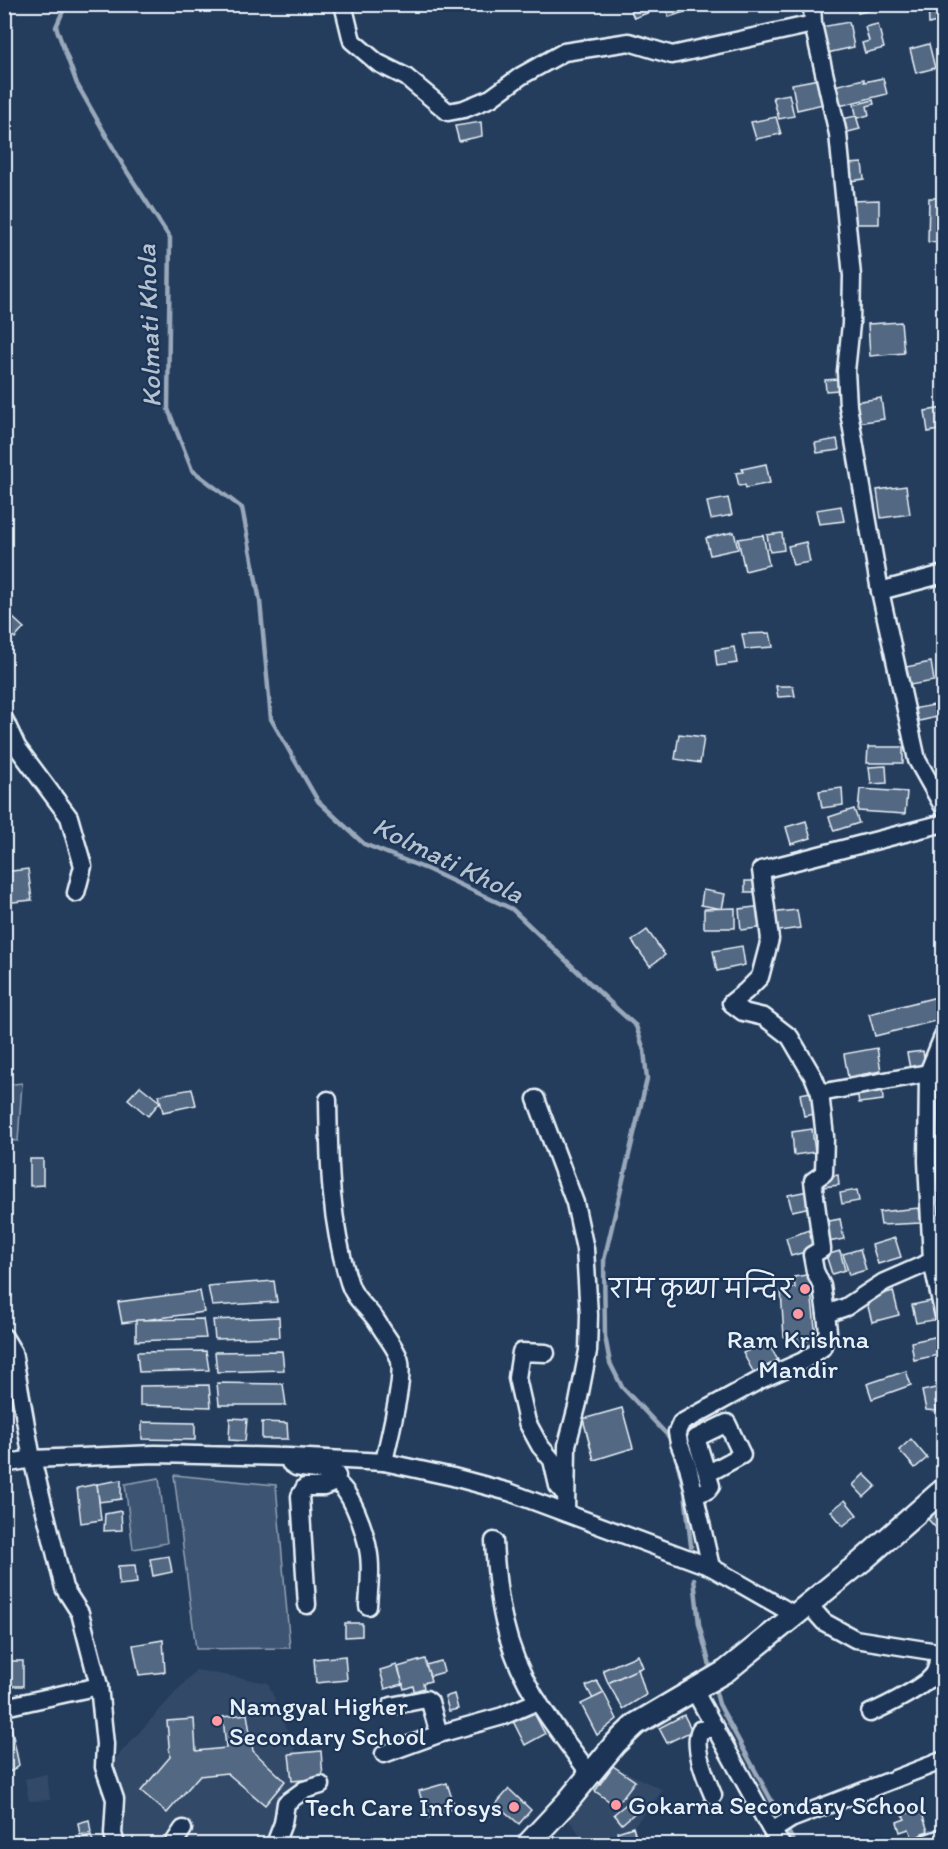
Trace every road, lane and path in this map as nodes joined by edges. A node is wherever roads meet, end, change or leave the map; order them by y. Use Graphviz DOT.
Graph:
graph roads {
  1 [pos="343,4"];
  2 [pos="812,4"];
  3 [pos="813,24"];
  4 [pos="944,574"];
  5 [pos="880,591"];
  6 [pos="4,719"];
  7 [pos="944,808"];
  8 [pos="944,823"];
  9 [pos="76,893"];
  10 [pos="944,1034"];
  11 [pos="927,1073"];
  12 [pos="820,1093"];
  13 [pos="536,1099"];
  14 [pos="328,1100"];
  15 [pos="932,1261"];
  16 [pos="826,1314"];
  17 [pos="944,1316"];
  18 [pos="4,1337"];
  19 [pos="546,1353"];
  20 [pos="289,1457"];
  21 [pos="32,1459"];
  22 [pos="384,1462"];
  23 [pos="4,1464"];
  24 [pos="707,1474"];
  25 [pos="335,1482"];
  26 [pos="944,1489"];
  27 [pos="566,1495"];
  28 [pos="695,1495"];
  29 [pos="566,1513"];
  30 [pos="494,1541"];
  31 [pos="711,1567"];
  32 [pos="307,1605"];
  33 [pos="368,1606"];
  34 [pos="802,1610"];
  35 [pos="941,1652"];
  36 [pos="99,1686"];
  37 [pos="697,1688"];
  38 [pos="538,1701"];
  39 [pos="392,1706"];
  40 [pos="4,1708"];
  41 [pos="870,1713"];
  42 [pos="716,1728"];
  43 [pos="440,1734"];
  44 [pos="384,1754"];
  45 [pos="944,1760"];
  46 [pos="590,1774"];
  47 [pos="321,1785"];
  48 [pos="713,1795"];
  49 [pos="183,1829"];
  50 [pos="781,1830"];
  51 [pos="944,1837"];
  52 [pos="116,1845"];
  53 [pos="173,1845"];
  54 [pos="275,1845"];
  55 [pos="528,1845"];
  56 [pos="924,1845"];
  1 -- 3 [label="street"];
  2 -- 3 [label="street"];
  3 -- 5 [label="street"];
  4 -- 5 [label="street"];
  5 -- 7 [label="street"];
  6 -- 9 [label="street"];
  8 -- 12 [label="street"];
  10 -- 11 [label="street"];
  11 -- 12 [label="street"];
  11 -- 15 [label="street"];
  12 -- 16 [label="street"];
  13 -- 27 [label="street"];
  14 -- 22 [label="street"];
  15 -- 16 [label="street"];
  15 -- 17 [label="street"];
  16 -- 28 [label="street"];
  18 -- 21 [label="street"];
  19 -- 27 [label="street"];
  20 -- 21 [label="street"];
  20 -- 22 [label="street"];
  20 -- 25 [label="street"];
  21 -- 23 [label="street"];
  21 -- 36 [label="street"];
  22 -- 29 [label="street"];
  24 -- 28 [label="street"];
  25 -- 32 [label="street"];
  25 -- 33 [label="street"];
  26 -- 34 [label="main road"];
  27 -- 29 [label="street"];
  28 -- 31 [label="street"];
  29 -- 31 [label="street"];
  30 -- 38 [label="street"];
  31 -- 34 [label="street"];
  34 -- 35 [label="street"];
  34 -- 37 [label="main road"];
  35 -- 41 [label="street"];
  36 -- 40 [label="street"];
  36 -- 52 [label="street"];
  37 -- 42 [label="street"];
  37 -- 46 [label="main road"];
  38 -- 43 [label="street"];
  38 -- 46 [label="street"];
  39 -- 43 [label="street"];
  42 -- 48 [label="street"];
  42 -- 50 [label="street"];
  43 -- 44 [label="street"];
  45 -- 50 [label="street"];
  46 -- 55 [label="main road"];
  47 -- 54 [label="street"];
  49 -- 53 [label="street"];
  51 -- 56 [label="street"];
}
